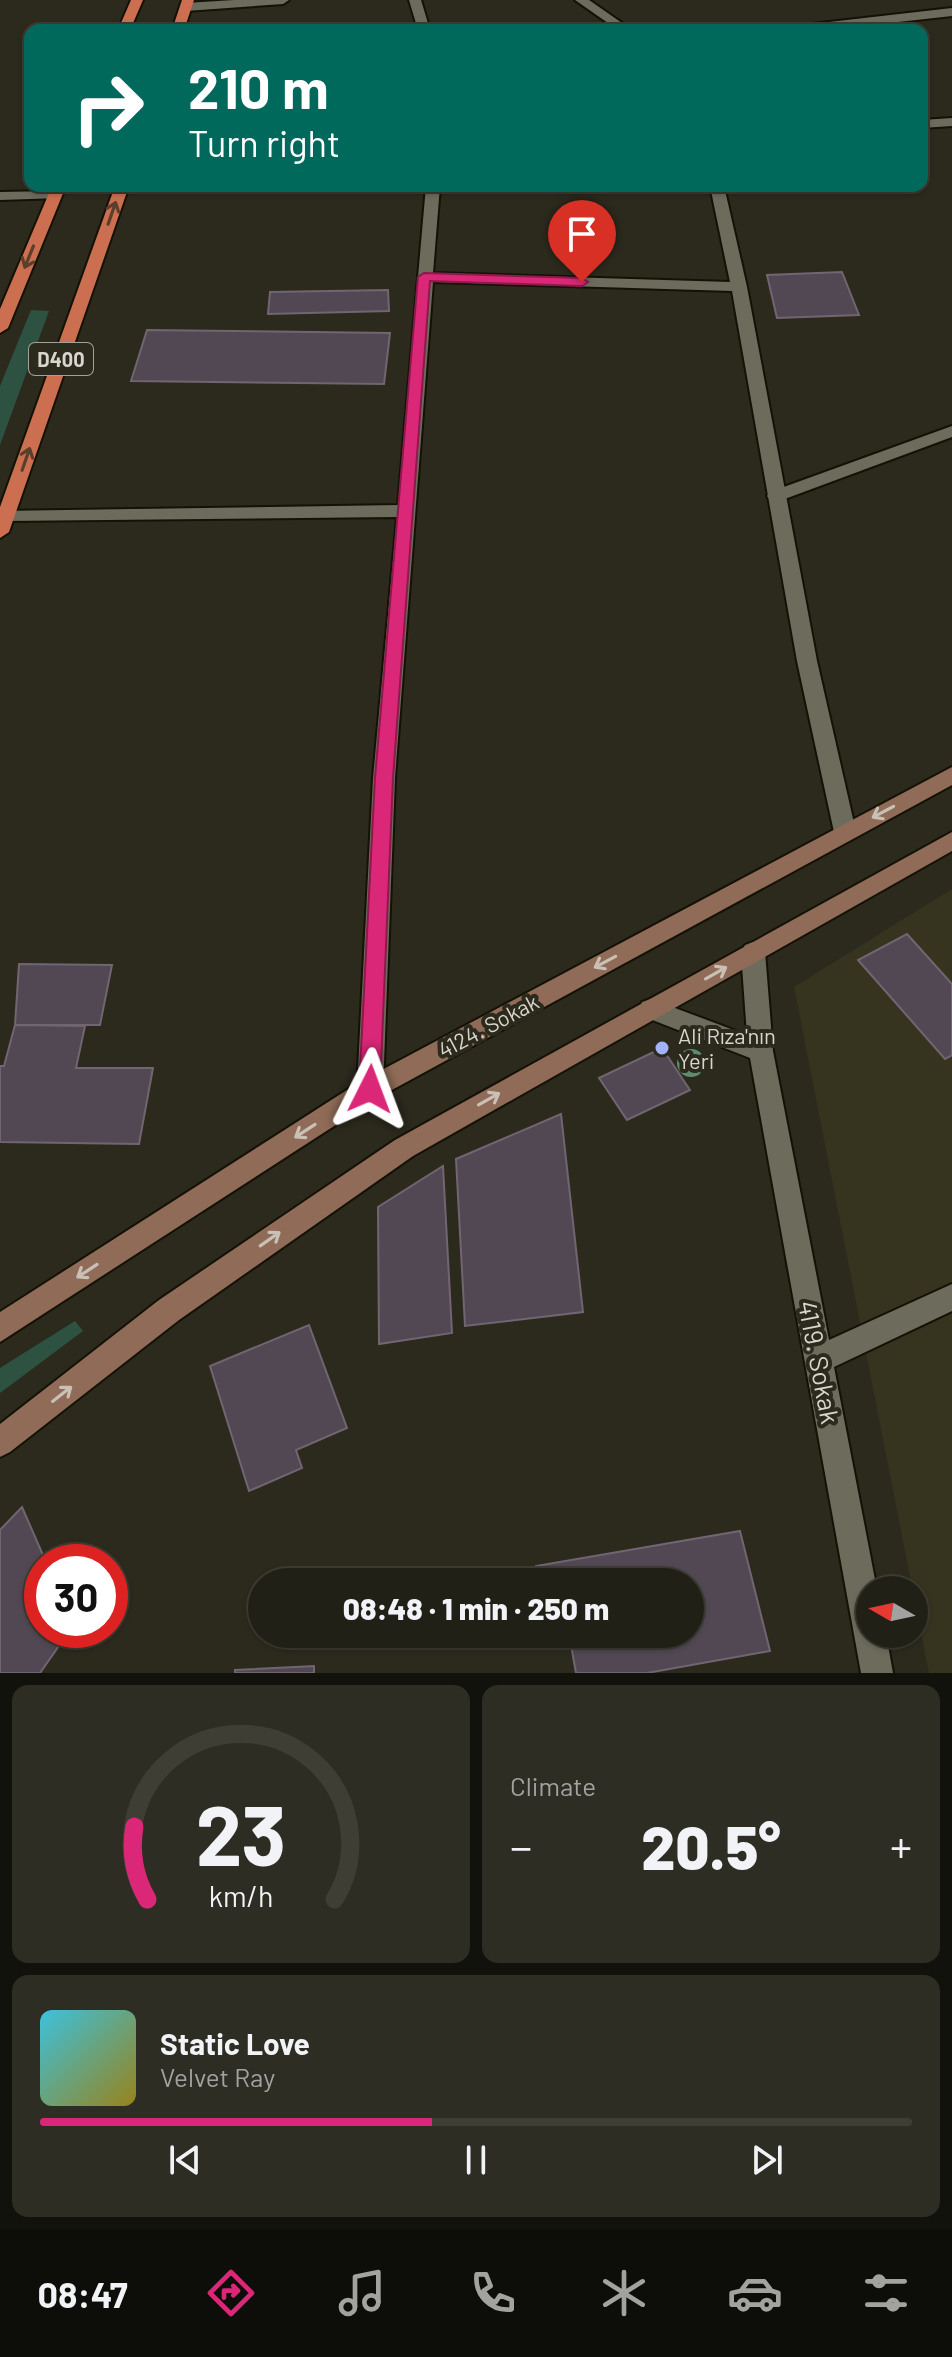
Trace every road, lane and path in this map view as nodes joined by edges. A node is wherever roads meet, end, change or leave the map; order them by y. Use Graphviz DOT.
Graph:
graph roads {
  1 [pos="137,0"];
  2 [pos="283,0"];
  3 [pos="415,0"];
  4 [pos="581,0"];
  5 [pos="187,4"];
  6 [pos="952,12"];
  7 [pos="127,24"];
  8 [pos="180,24"];
  9 [pos="422,24"];
  10 [pos="617,24"];
  11 [pos="847,24"];
  12 [pos="952,122"];
  13 [pos="928,124"];
  14 [pos="46,192"];
  15 [pos="57,192"];
  16 [pos="120,192"];
  17 [pos="432,192"];
  18 [pos="718,192"];
  19 [pos="0,196"];
  20 [pos="424,277"];
  21 [pos="739,287"];
  22 [pos="0,328"];
  23 [pos="952,431"];
  24 [pos="776,496"];
  25 [pos="405,511"];
  26 [pos="3,524"];
  27 [pos="952,775"];
  28 [pos="845,832"];
  29 [pos="952,841"];
  30 [pos="753,952"];
  31 [pos="651,1009"];
  32 [pos="761,1051"];
  33 [pos="370,1089"];
  34 [pos="952,1297"];
  35 [pos="0,1328"];
  36 [pos="819,1359"];
  37 [pos="0,1442"];
  38 [pos="877,1673"];
  1 -- 7 [label="highway"];
  2 -- 5 [label="street"];
  3 -- 9 [label="street"];
  4 -- 10 [label="street"];
  5 -- 8 [label="highway"];
  6 -- 11 [label="street"];
  12 -- 13 [label="street"];
  14 -- 19 [label="street"];
  15 -- 22 [label="highway, D400, one-way"];
  26 -- 16 [label="highway, D400, one-way"];
  17 -- 20 [label="street"];
  18 -- 21 [label="street"];
  20 -- 21 [label="street"];
  20 -- 25 [label="street"];
  21 -- 24 [label="street"];
  23 -- 24 [label="street"];
  24 -- 28 [label="street"];
  25 -- 26 [label="street"];
  25 -- 33 [label="street"];
  27 -- 28 [label="main road, 4124. Sokak, one-way"];
  28 -- 33 [label="main road, 4124. Sokak, one-way"];
  29 -- 30 [label="main road"];
  31 -- 30 [label="main road, one-way"];
  30 -- 32 [label="street, 4119. Sokak"];
  31 -- 32 [label="street"];
  37 -- 31 [label="main road, one-way"];
  32 -- 36 [label="street, 4119. Sokak"];
  33 -- 35 [label="main road, 4124. Sokak, one-way"];
  34 -- 36 [label="street"];
  36 -- 38 [label="street, 4119. Sokak"];
}
